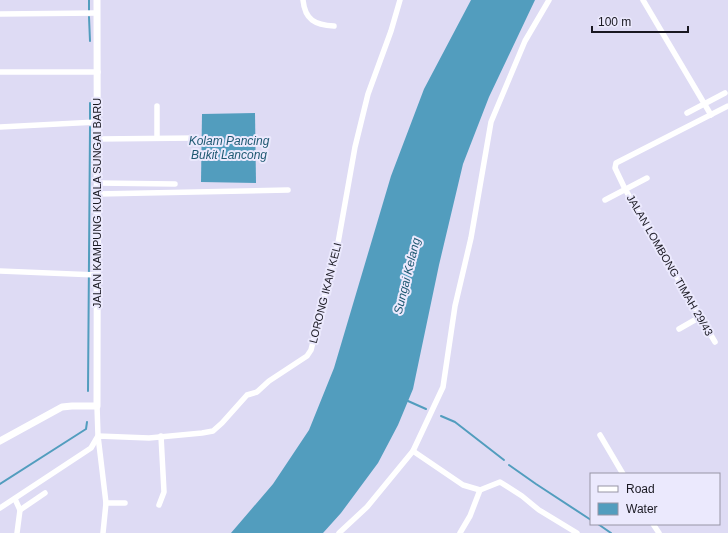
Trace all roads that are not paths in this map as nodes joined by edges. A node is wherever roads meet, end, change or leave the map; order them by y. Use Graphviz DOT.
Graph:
graph roads {
  1 [pos="97,0"];
  2 [pos="303,0"];
  3 [pos="400,0"];
  4 [pos="549,0"];
  5 [pos="643,0"];
  6 [pos="97,13"];
  7 [pos="0,14"];
  8 [pos="334,26"];
  9 [pos="0,72"];
  10 [pos="98,72"];
  11 [pos="725,93"];
  12 [pos="704,104"];
  13 [pos="157,106"];
  14 [pos="728,106"];
  15 [pos="687,113"];
  16 [pos="710,114"];
  17 [pos="97,122"];
  18 [pos="0,127"];
  19 [pos="157,138"];
  20 [pos="197,138"];
  21 [pos="97,139"];
  22 [pos="647,178"];
  23 [pos="97,183"];
  24 [pos="175,184"];
  25 [pos="625,189"];
  26 [pos="288,190"];
  27 [pos="98,194"];
  28 [pos="605,200"];
  29 [pos="0,271"];
  30 [pos="94,275"];
  31 [pos="700,317"];
  32 [pos="679,329"];
  33 [pos="715,342"];
  34 [pos="96,406"];
  35 [pos="600,435"];
  36 [pos="98,436"];
  37 [pos="161,436"];
  38 [pos="0,441"];
  39 [pos="413,451"];
  40 [pos="623,473"];
  41 [pos="480,490"];
  42 [pos="45,493"];
  43 [pos="15,499"];
  44 [pos="106,502"];
  45 [pos="125,503"];
  46 [pos="159,505"];
  47 [pos="0,508"];
  48 [pos="20,510"];
  49 [pos="17,533"];
  50 [pos="103,533"];
  51 [pos="339,533"];
  52 [pos="460,533"];
  53 [pos="577,533"];
  1 -- 6 [label="street, JALAN KAMPUNG KUALA SUNGAI BARU"];
  2 -- 8 [label="street"];
  3 -- 37 [label="street, LORONG IKAN KELI"];
  4 -- 39 [label="street"];
  5 -- 12 [label="street"];
  6 -- 7 [label="street"];
  6 -- 10 [label="street, JALAN KAMPUNG KUALA SUNGAI BARU"];
  9 -- 10 [label="street"];
  10 -- 17 [label="street, JALAN KAMPUNG KUALA SUNGAI BARU"];
  11 -- 12 [label="street"];
  12 -- 15 [label="street"];
  12 -- 16 [label="street"];
  13 -- 19 [label="street"];
  14 -- 16 [label="street"];
  16 -- 25 [label="street, JALAN LOMBONG TIMAH 29/43"];
  17 -- 18 [label="street"];
  17 -- 21 [label="street, JALAN KAMPUNG KUALA SUNGAI BARU"];
  19 -- 20 [label="street"];
  19 -- 21 [label="street"];
  21 -- 23 [label="street, JALAN KAMPUNG KUALA SUNGAI BARU"];
  22 -- 25 [label="street"];
  23 -- 24 [label="street"];
  23 -- 27 [label="street, JALAN KAMPUNG KUALA SUNGAI BARU"];
  25 -- 28 [label="street"];
  25 -- 31 [label="street, JALAN LOMBONG TIMAH 29/43"];
  26 -- 27 [label="street"];
  27 -- 30 [label="street, JALAN KAMPUNG KUALA SUNGAI BARU"];
  29 -- 30 [label="street"];
  30 -- 34 [label="street, JALAN KAMPUNG KUALA SUNGAI BARU"];
  31 -- 32 [label="street"];
  31 -- 33 [label="street, JALAN LOMBONG TIMAH 29/43"];
  34 -- 36 [label="street"];
  34 -- 38 [label="street"];
  35 -- 40 [label="street"];
  36 -- 37 [label="street, LORONG IKAN KELI"];
  36 -- 43 [label="street"];
  36 -- 44 [label="street"];
  37 -- 46 [label="street"];
  39 -- 41 [label="street"];
  39 -- 51 [label="street"];
  41 -- 52 [label="street"];
  41 -- 53 [label="street"];
  42 -- 48 [label="street"];
  43 -- 47 [label="street"];
  43 -- 48 [label="street"];
  44 -- 45 [label="street"];
  44 -- 50 [label="street"];
  48 -- 49 [label="street"];
}
